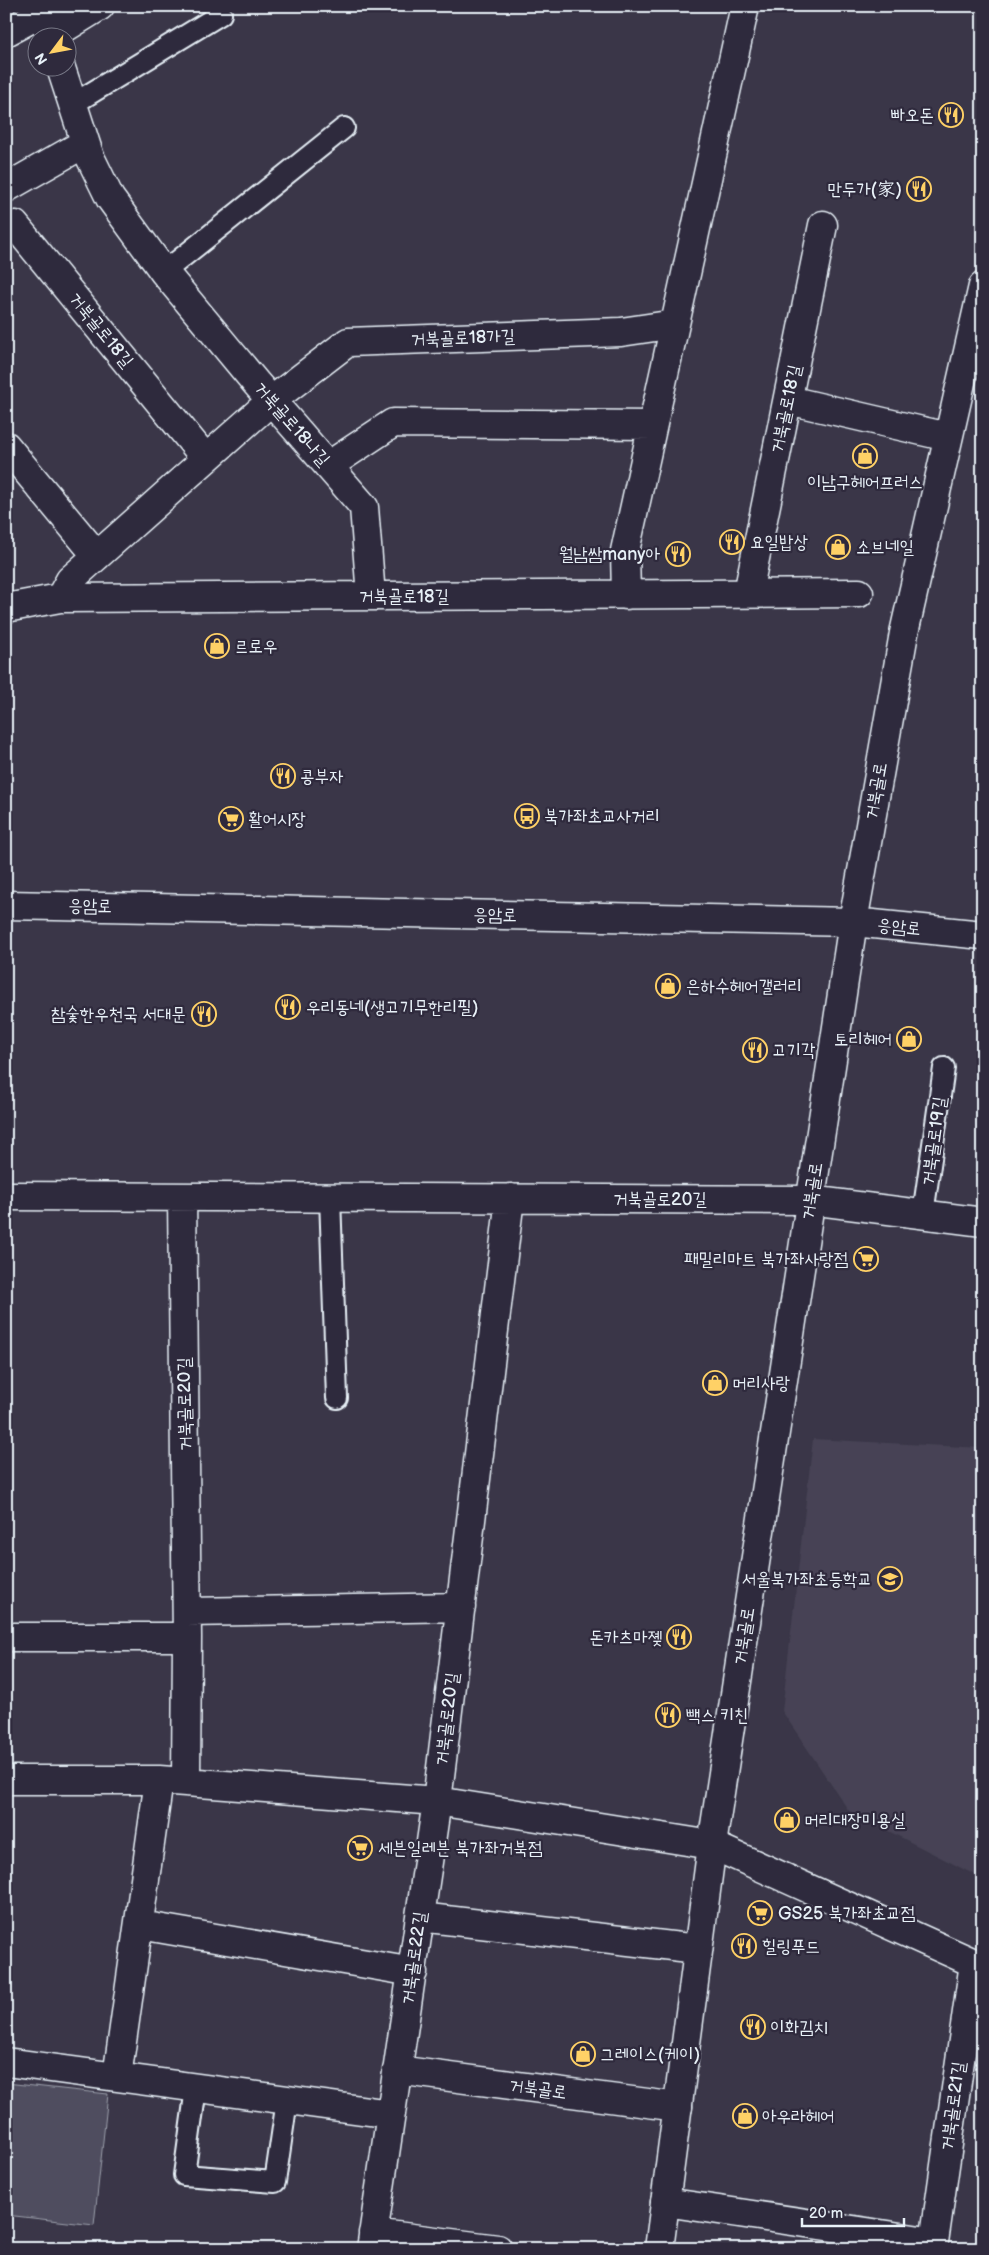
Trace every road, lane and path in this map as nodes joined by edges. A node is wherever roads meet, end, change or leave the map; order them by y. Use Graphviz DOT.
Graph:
graph roads {
  1 [pos="100,6"];
  2 [pos="745,6"];
  3 [pos="221,14"];
  4 [pos="45,22"];
  5 [pos="6,32"];
  6 [pos="64,78"];
  7 [pos="73,104"];
  8 [pos="344,128"];
  9 [pos="85,143"];
  10 [pos="6,188"];
  11 [pos="15,225"];
  12 [pos="824,225"];
  13 [pos="164,272"];
  14 [pos="983,286"];
  15 [pos="675,324"];
  16 [pos="788,400"];
  17 [pos="271,401"];
  18 [pos="652,425"];
  19 [pos="948,437"];
  20 [pos="6,446"];
  21 [pos="206,459"];
  22 [pos="328,466"];
  23 [pos="97,556"];
  24 [pos="859,593"];
  25 [pos="748,594"];
  26 [pos="626,595"];
  27 [pos="371,596"];
  28 [pos="60,598"];
  29 [pos="6,608"];
  30 [pos="6,905"];
  31 [pos="853,922"];
  32 [pos="983,935"];
  33 [pos="944,1068"];
  34 [pos="6,1196"];
  35 [pos="182,1197"];
  36 [pos="330,1197"];
  37 [pos="510,1198"];
  38 [pos="810,1200"];
  39 [pos="923,1214"];
  40 [pos="983,1222"];
  41 [pos="337,1398"];
  42 [pos="460,1607"];
  43 [pos="187,1625"];
  44 [pos="6,1637"];
  45 [pos="6,1780"];
  46 [pos="158,1780"];
  47 [pos="186,1782"];
  48 [pos="437,1802"];
  49 [pos="712,1845"];
  50 [pos="420,1917"];
  51 [pos="140,1925"];
  52 [pos="698,1949"];
  53 [pos="978,1965"];
  54 [pos="413,1972"];
  55 [pos="6,2062"];
  56 [pos="397,2070"];
  57 [pos="118,2077"];
  58 [pos="196,2088"];
  59 [pos="287,2100"];
  60 [pos="678,2107"];
  61 [pos="391,2114"];
  62 [pos="665,2202"];
  63 [pos="372,2241"];
  64 [pos="933,2246"];
  65 [pos="498,2249"];
  66 [pos="659,2249"];
  1 -- 4 [label="street"];
  2 -- 15 [label="street"];
  3 -- 7 [label="lane"];
  4 -- 5 [label="street"];
  6 -- 7 [label="street, 거북골로18나길"];
  7 -- 9 [label="street, 거북골로18나길"];
  8 -- 13 [label="lane"];
  9 -- 10 [label="street"];
  9 -- 13 [label="street, 거북골로18나길"];
  11 -- 21 [label="street, 거북골로18길"];
  12 -- 16 [label="street, 거북골로18길"];
  13 -- 17 [label="street, 거북골로18나길"];
  14 -- 19 [label="street, 거북골로"];
  15 -- 17 [label="street, 거북골로18가길"];
  15 -- 18 [label="street"];
  16 -- 19 [label="street"];
  16 -- 25 [label="street, 거북골로18길"];
  17 -- 21 [label="street"];
  17 -- 22 [label="street, 거북골로18나길"];
  18 -- 22 [label="street"];
  18 -- 26 [label="street"];
  19 -- 31 [label="street, 거북골로"];
  20 -- 23 [label="street"];
  21 -- 23 [label="street"];
  22 -- 27 [label="street, 거북골로18나길"];
  23 -- 28 [label="street"];
  24 -- 25 [label="street, 거북골로18길"];
  25 -- 26 [label="street, 거북골로18길"];
  26 -- 27 [label="street, 거북골로18길"];
  27 -- 28 [label="street, 거북골로18길"];
  28 -- 29 [label="street, 거북골로18길"];
  30 -- 31 [label="street, 응암로"];
  31 -- 32 [label="street, 응암로"];
  31 -- 38 [label="street, 거북골로"];
  33 -- 39 [label="lane, 거북골로19길"];
  34 -- 35 [label="street, 거북골로20길"];
  35 -- 36 [label="street, 거북골로20길"];
  35 -- 43 [label="street, 거북골로20길"];
  36 -- 37 [label="street, 거북골로20길"];
  36 -- 41 [label="lane"];
  37 -- 38 [label="street, 거북골로20길"];
  37 -- 42 [label="street, 거북골로20길"];
  38 -- 39 [label="street"];
  38 -- 49 [label="street, 거북골로"];
  39 -- 40 [label="street"];
  42 -- 43 [label="street"];
  42 -- 48 [label="street, 거북골로20길"];
  43 -- 44 [label="street"];
  43 -- 47 [label="street, 거북골로20길"];
  45 -- 46 [label="street"];
  46 -- 47 [label="street"];
  46 -- 51 [label="street"];
  47 -- 48 [label="street"];
  48 -- 49 [label="street"];
  48 -- 50 [label="street, 거북골로22길"];
  49 -- 52 [label="street, 거북골로"];
  49 -- 53 [label="street, 거북골로21길"];
  50 -- 52 [label="street"];
  50 -- 54 [label="street, 거북골로22길"];
  51 -- 54 [label="street"];
  51 -- 57 [label="street"];
  52 -- 60 [label="street, 거북골로"];
  53 -- 64 [label="street, 거북골로21길"];
  54 -- 56 [label="street, 거북골로22길"];
  55 -- 57 [label="street"];
  56 -- 60 [label="street, 거북골로"];
  56 -- 61 [label="street, 거북골로22길"];
  57 -- 58 [label="street"];
  58 -- 59 [label="street"];
  58 -- 59 [label="lane"];
  59 -- 61 [label="street"];
  60 -- 62 [label="street, 거북골로"];
  61 -- 63 [label="street, 거북골로22길"];
  62 -- 64 [label="street"];
  62 -- 66 [label="street, 거북골로"];
  63 -- 65 [label="street"];
}
